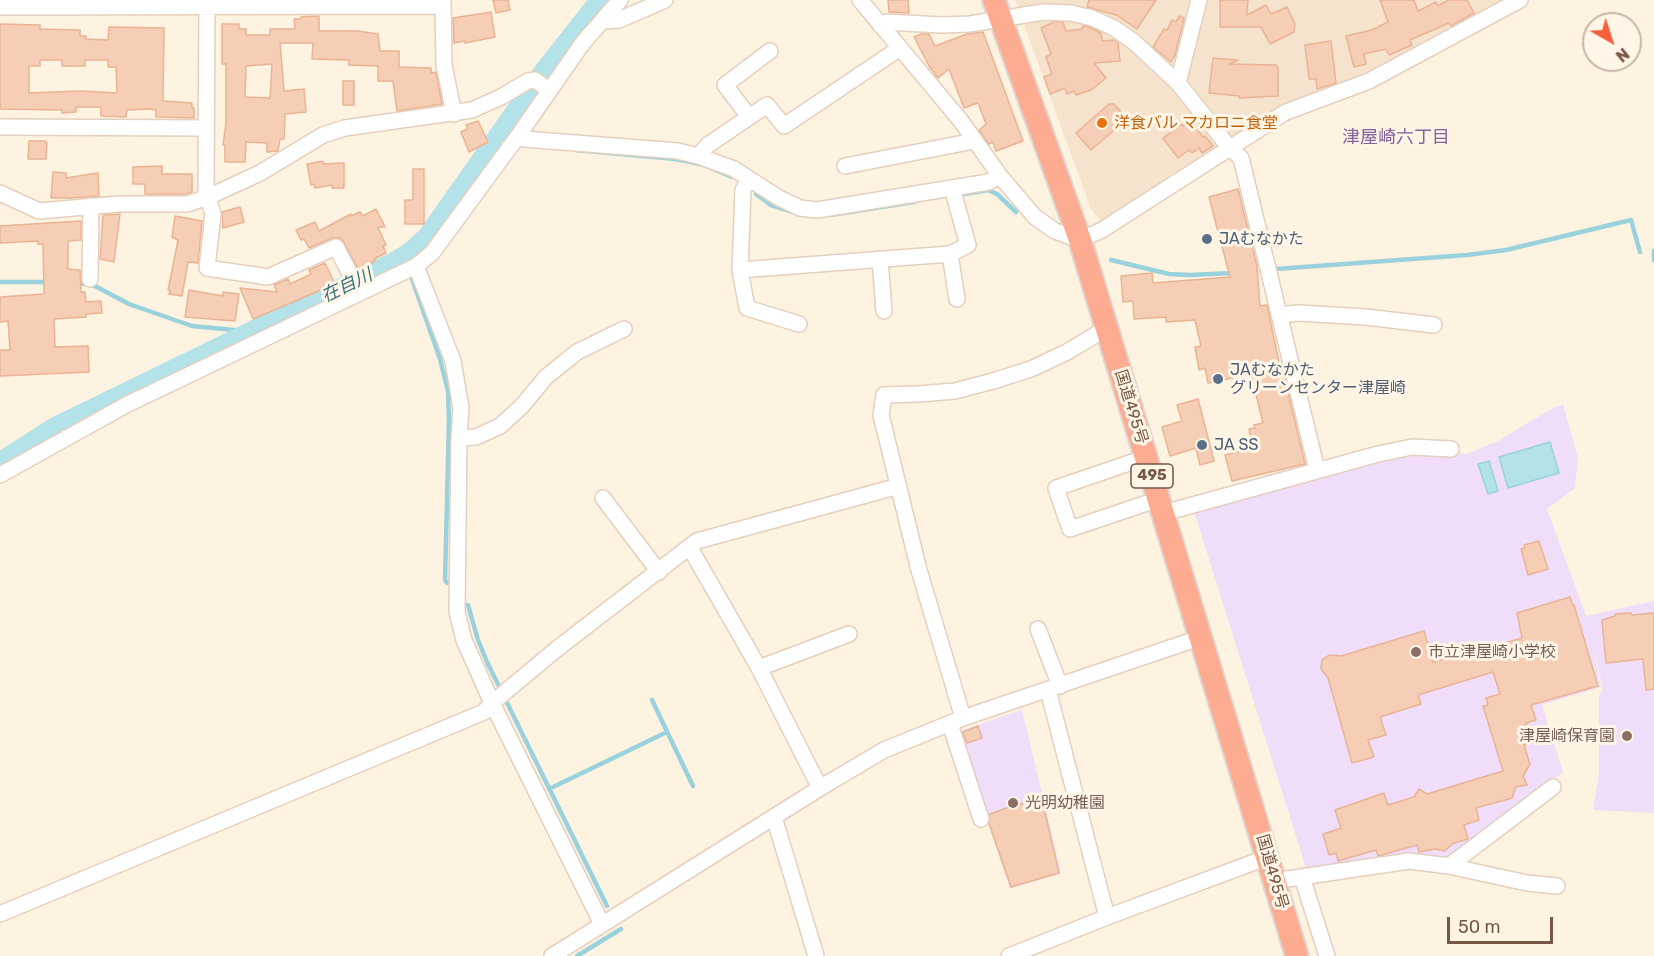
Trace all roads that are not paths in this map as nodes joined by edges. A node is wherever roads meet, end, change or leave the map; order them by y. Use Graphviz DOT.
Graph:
graph roads {
  1 [pos="620,0"];
  2 [pos="665,0"];
  3 [pos="860,0"];
  4 [pos="1199,0"];
  5 [pos="1520,0"];
  6 [pos="207,3"];
  7 [pos="442,3"];
  8 [pos="0,8"];
  9 [pos="997,9"];
  10 [pos="603,21"];
  11 [pos="881,26"];
  12 [pos="900,48"];
  13 [pos="770,51"];
  14 [pos="1178,83"];
  15 [pos="542,84"];
  16 [pos="454,114"];
  17 [pos="749,117"];
  18 [pos="0,127"];
  19 [pos="206,128"];
  20 [pos="518,136"];
  21 [pos="974,141"];
  22 [pos="1229,147"];
  23 [pos="698,156"];
  24 [pos="845,166"];
  25 [pos="1000,176"];
  26 [pos="749,179"];
  27 [pos="952,188"];
  28 [pos="0,193"];
  29 [pos="208,197"];
  30 [pos="91,206"];
  31 [pos="1080,240"];
  32 [pos="950,254"];
  33 [pos="880,259"];
  34 [pos="416,266"];
  35 [pos="740,270"];
  36 [pos="90,279"];
  37 [pos="360,293"];
  38 [pos="957,299"];
  39 [pos="884,311"];
  40 [pos="1279,315"];
  41 [pos="799,324"];
  42 [pos="1434,325"];
  43 [pos="1107,328"];
  44 [pos="624,329"];
  45 [pos="459,438"];
  46 [pos="1451,449"];
  47 [pos="1147,458"];
  48 [pos="1317,470"];
  49 [pos="0,476"];
  50 [pos="899,486"];
  51 [pos="603,498"];
  52 [pos="1162,506"];
  53 [pos="690,548"];
  54 [pos="659,572"];
  55 [pos="1038,629"];
  56 [pos="849,634"];
  57 [pos="1202,637"];
  58 [pos="759,668"];
  59 [pos="1054,688"];
  60 [pos="492,703"];
  61 [pos="957,721"];
  62 [pos="820,788"];
  63 [pos="1553,788"];
  64 [pos="774,817"];
  65 [pos="981,819"];
  66 [pos="1268,857"];
  67 [pos="1449,866"];
  68 [pos="1302,876"];
  69 [pos="1274,881"];
  70 [pos="1557,886"];
  71 [pos="0,914"];
  72 [pos="1107,917"];
  73 [pos="603,924"];
  74 [pos="552,956"];
  75 [pos="816,956"];
  76 [pos="1009,956"];
  77 [pos="1297,956"];
  78 [pos="1327,956"];
  1 -- 10 [label="street"];
  2 -- 10 [label="street"];
  3 -- 11 [label="street"];
  4 -- 14 [label="street"];
  5 -- 22 [label="street"];
  6 -- 7 [label="street"];
  6 -- 8 [label="street"];
  6 -- 19 [label="street"];
  7 -- 16 [label="street"];
  9 -- 11 [label="street"];
  9 -- 14 [label="street"];
  9 -- 31 [label="highway, 国道495号 / 495"];
  10 -- 15 [label="street"];
  11 -- 12 [label="street"];
  12 -- 17 [label="street"];
  12 -- 21 [label="street"];
  13 -- 17 [label="street"];
  14 -- 22 [label="street"];
  15 -- 16 [label="street"];
  15 -- 20 [label="street"];
  16 -- 29 [label="street"];
  17 -- 23 [label="street"];
  18 -- 19 [label="street"];
  19 -- 29 [label="street"];
  20 -- 23 [label="street"];
  20 -- 34 [label="street"];
  21 -- 24 [label="street"];
  21 -- 25 [label="street"];
  22 -- 31 [label="street"];
  22 -- 40 [label="street"];
  23 -- 26 [label="street"];
  25 -- 27 [label="street"];
  25 -- 31 [label="street"];
  26 -- 27 [label="street"];
  26 -- 35 [label="street"];
  27 -- 32 [label="street"];
  28 -- 30 [label="street"];
  29 -- 30 [label="street"];
  29 -- 37 [label="street"];
  30 -- 36 [label="street"];
  31 -- 43 [label="highway, 国道495号 / 495"];
  32 -- 33 [label="street"];
  32 -- 38 [label="street"];
  33 -- 35 [label="street"];
  33 -- 39 [label="street"];
  34 -- 37 [label="street"];
  34 -- 45 [label="street"];
  35 -- 41 [label="street"];
  37 -- 49 [label="street"];
  40 -- 42 [label="street"];
  40 -- 48 [label="street"];
  43 -- 47 [label="highway, 国道495号 / 495"];
  43 -- 50 [label="street"];
  44 -- 45 [label="street"];
  45 -- 60 [label="street"];
  46 -- 48 [label="street"];
  47 -- 52 [label="highway, 国道495号 / 495"];
  47 -- 52 [label="street"];
  48 -- 52 [label="street"];
  50 -- 53 [label="street"];
  50 -- 61 [label="street"];
  51 -- 54 [label="street"];
  52 -- 57 [label="highway, 国道495号 / 495"];
  53 -- 54 [label="street"];
  53 -- 58 [label="street"];
  54 -- 60 [label="street"];
  55 -- 59 [label="street"];
  56 -- 58 [label="street"];
  57 -- 59 [label="street"];
  57 -- 66 [label="highway, 国道495号 / 495"];
  58 -- 62 [label="street"];
  59 -- 61 [label="street"];
  59 -- 72 [label="street"];
  60 -- 71 [label="street"];
  60 -- 73 [label="street"];
  61 -- 62 [label="street"];
  61 -- 65 [label="street"];
  62 -- 64 [label="street"];
  63 -- 67 [label="street"];
  64 -- 73 [label="street"];
  64 -- 75 [label="street"];
  66 -- 69 [label="highway, 国道495号 / 495"];
  66 -- 72 [label="street"];
  67 -- 68 [label="street"];
  67 -- 70 [label="street"];
  68 -- 69 [label="street"];
  68 -- 78 [label="street"];
  69 -- 77 [label="highway, 国道495号 / 495"];
  72 -- 76 [label="street"];
  73 -- 74 [label="street"];
}
